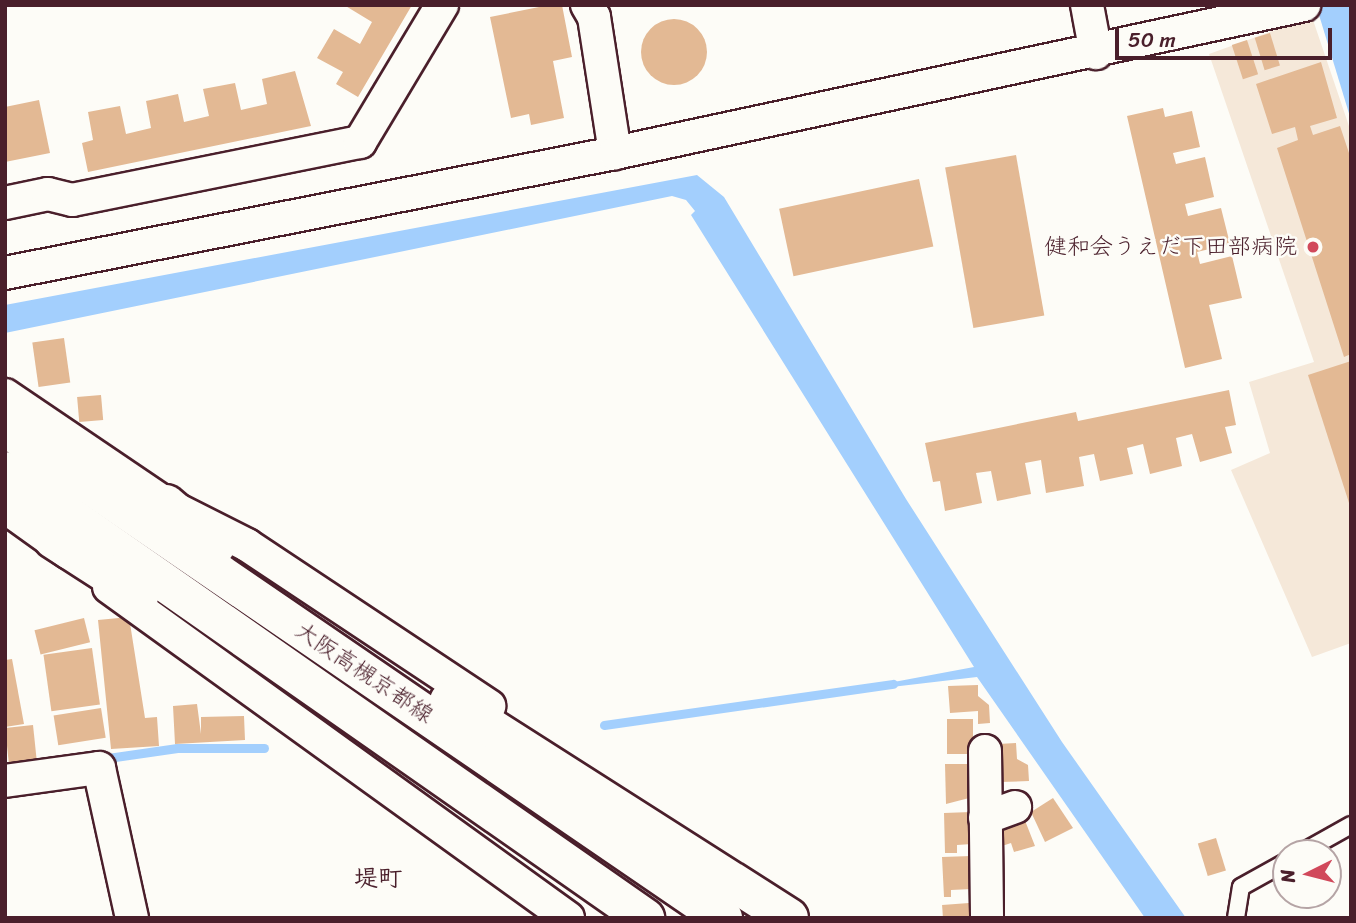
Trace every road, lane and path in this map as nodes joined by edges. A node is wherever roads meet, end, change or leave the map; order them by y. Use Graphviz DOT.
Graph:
graph roads {
  1 [pos="442,5"];
  2 [pos="587,5"];
  3 [pos="1087,5"];
  4 [pos="1301,6"];
  5 [pos="1096,52"];
  6 [pos="615,153"];
  7 [pos="5,203"];
  8 [pos="5,273"];
  9 [pos="5,395"];
  10 [pos="5,427"];
  11 [pos="5,471"];
  12 [pos="166,504"];
  13 [pos="5,507"];
  14 [pos="53,540"];
  15 [pos="985,751"];
  16 [pos="5,781"];
  17 [pos="1015,807"];
  18 [pos="985,818"];
  19 [pos="1351,825"];
  20 [pos="1326,839"];
  21 [pos="1272,870"];
  22 [pos="132,918"];
  23 [pos="568,918"];
  24 [pos="612,918"];
  25 [pos="645,918"];
  26 [pos="723,918"];
  27 [pos="789,918"];
  28 [pos="808,918"];
  29 [pos="987,918"];
  30 [pos="1236,918"];
  1 -- 7 [label="street"];
  2 -- 6 [label="street"];
  3 -- 5 [label="street"];
  4 -- 5 [label="street"];
  5 -- 6 [label="street"];
  6 -- 8 [label="street"];
  9 -- 12 [label="street"];
  10 -- 26 [label="main road, 大阪高槻京都線"];
  11 -- 25 [label="main road, 大阪高槻京都線"];
  12 -- 27 [label="main road"];
  12 -- 28 [label="street"];
  13 -- 14 [label="street"];
  14 -- 23 [label="street"];
  14 -- 24 [label="main road"];
  15 -- 18 [label="street"];
  16 -- 22 [label="street"];
  17 -- 18 [label="street"];
  18 -- 29 [label="street"];
  19 -- 20 [label="lane"];
  21 -- 30 [label="lane"];
}
